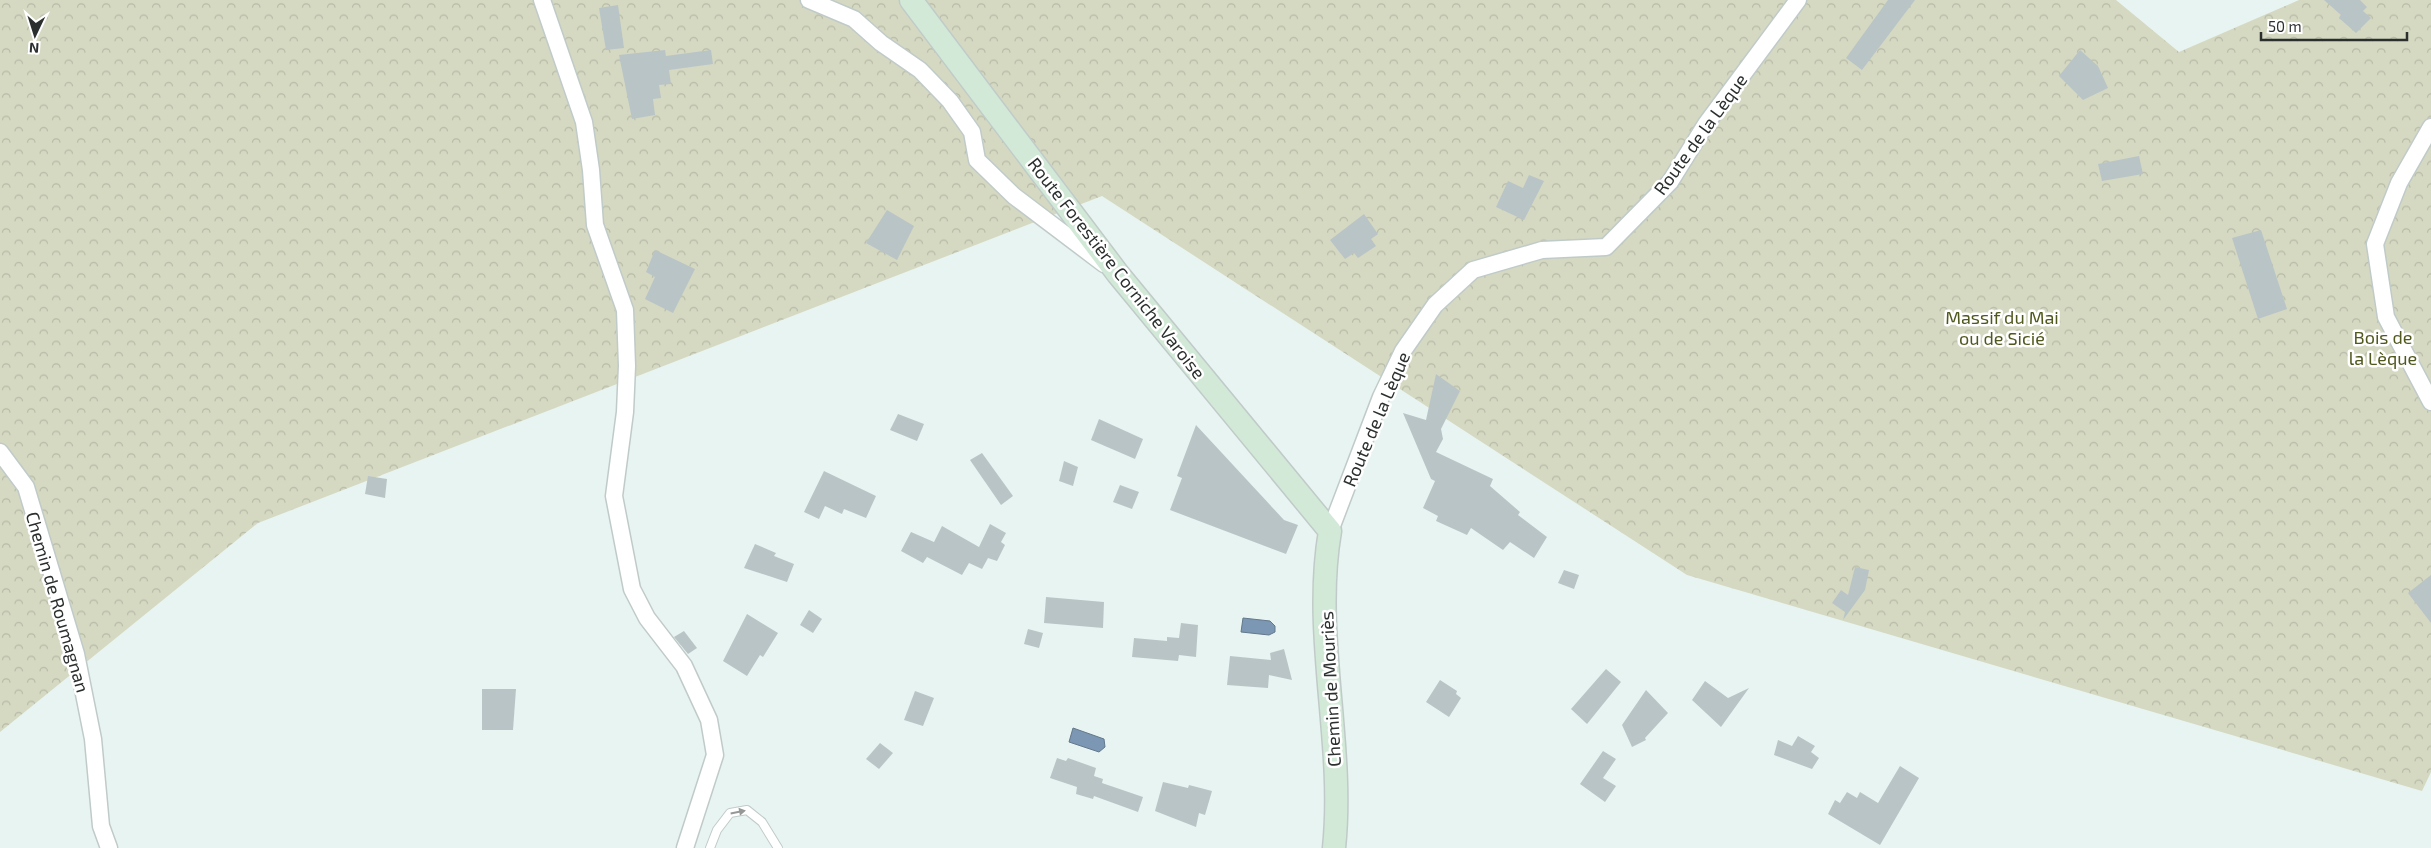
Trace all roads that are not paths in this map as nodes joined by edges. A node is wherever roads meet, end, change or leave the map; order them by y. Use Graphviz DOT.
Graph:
graph roads {
  1 [pos="542,0"];
  2 [pos="809,0"];
  3 [pos="911,0"];
  4 [pos="1798,0"];
  5 [pos="2431,127"];
  6 [pos="1118,274"];
  7 [pos="2431,402"];
  8 [pos="0,452"];
  9 [pos="1330,531"];
  10 [pos="109,848"];
  11 [pos="685,848"];
  12 [pos="710,848"];
  13 [pos="778,848"];
  14 [pos="1334,848"];
  1 -- 11 [label="street"];
  2 -- 6 [label="street"];
  3 -- 6 [label="street, Route Forestière Corniche Varoise"];
  4 -- 9 [label="street, Route de la Lèque"];
  5 -- 7 [label="street"];
  6 -- 9 [label="street, Route Forestière Corniche Varoise"];
  8 -- 10 [label="street, Chemin de Roumagnan"];
  9 -- 14 [label="street, Chemin de Mouriès"];
  12 -- 13 [label="lane, one-way"];
}
